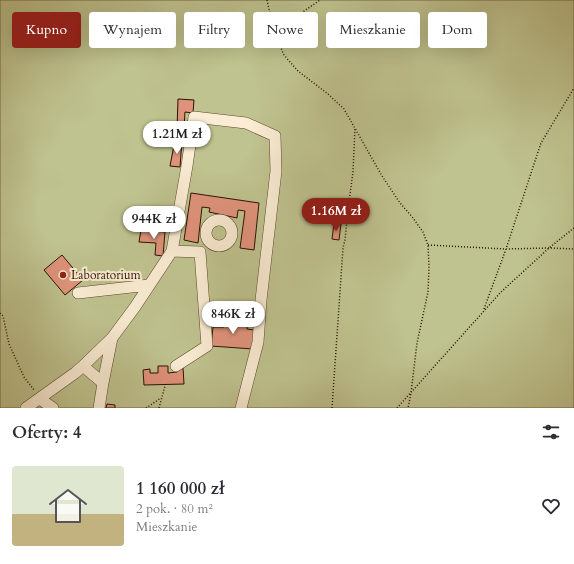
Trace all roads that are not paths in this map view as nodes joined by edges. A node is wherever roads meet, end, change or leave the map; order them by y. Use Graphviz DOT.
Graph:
graph roads {
  1 [pos="211,242"];
  2 [pos="172,251"];
  3 [pos="200,252"];
  4 [pos="149,285"];
  5 [pos="78,293"];
  6 [pos="112,338"];
  7 [pos="83,366"];
  8 [pos="176,366"];
  9 [pos="103,383"];
  10 [pos="40,399"];
  11 [pos="26,408"];
  12 [pos="53,408"];
  13 [pos="98,408"];
  14 [pos="241,408"];
  1 -- 3 [label="lane"];
  2 -- 3 [label="lane"];
  2 -- 4 [label="lane"];
  2 -- 14 [label="lane"];
  3 -- 8 [label="lane"];
  4 -- 5 [label="lane"];
  4 -- 6 [label="lane"];
  6 -- 7 [label="lane"];
  6 -- 9 [label="lane"];
  7 -- 9 [label="lane"];
  7 -- 10 [label="lane"];
  9 -- 13 [label="lane"];
  10 -- 11 [label="lane"];
  10 -- 12 [label="lane"];
}
